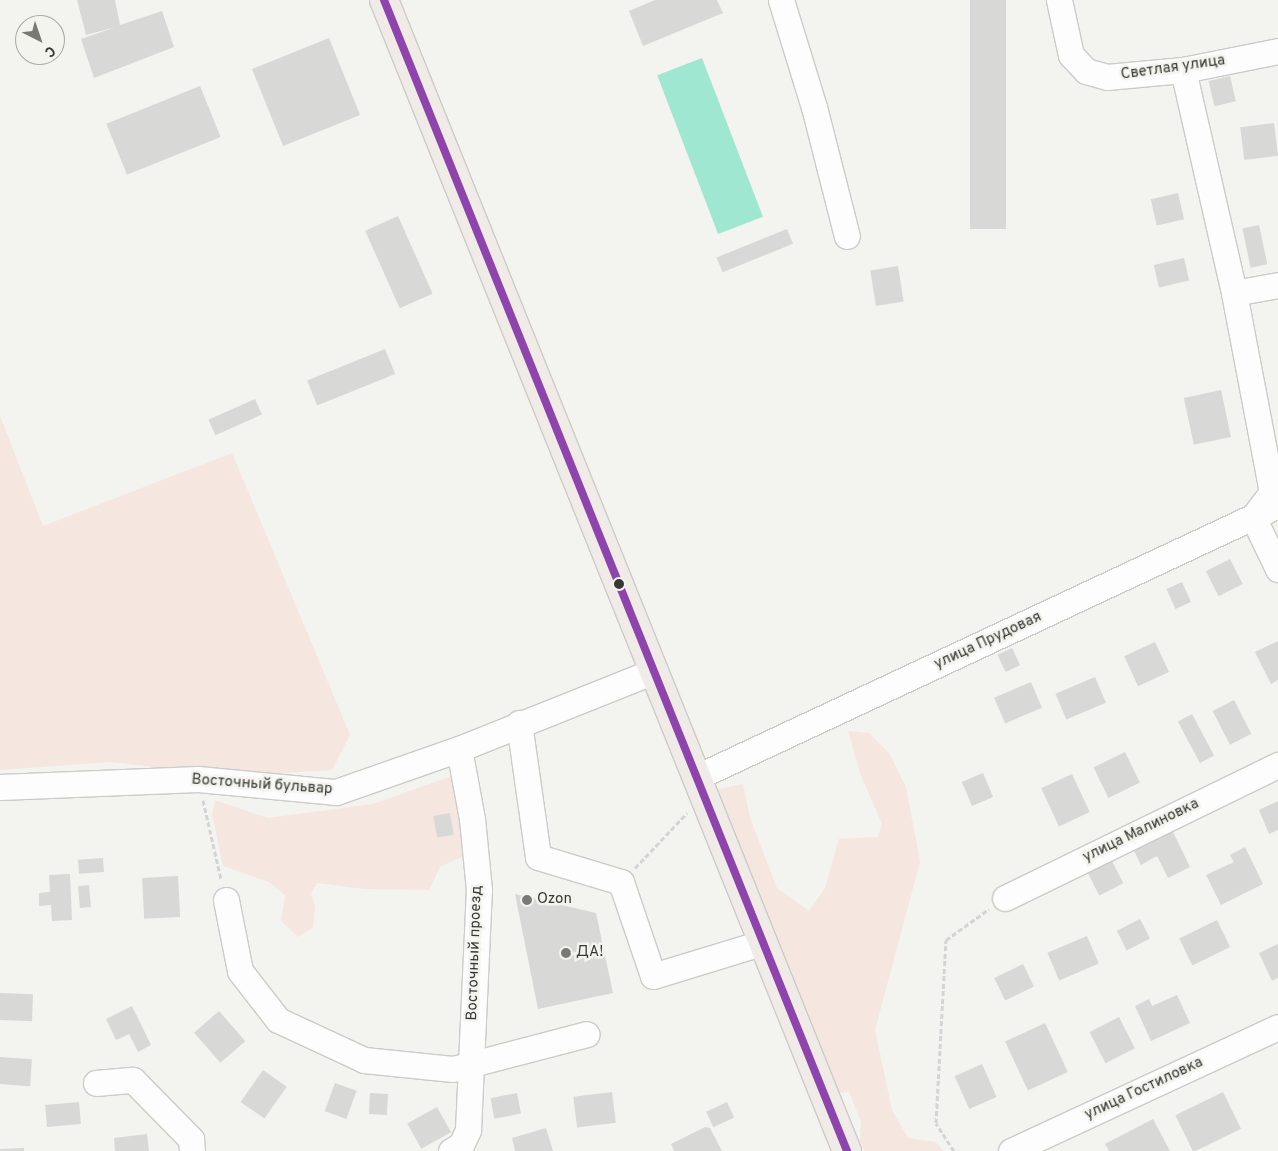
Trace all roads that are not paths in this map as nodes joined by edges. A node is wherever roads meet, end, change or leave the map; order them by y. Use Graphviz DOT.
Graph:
graph roads {
  1 [pos="384,0"];
  2 [pos="781,0"];
  3 [pos="1060,0"];
  4 [pos="1278,52"];
  5 [pos="1183,70"];
  6 [pos="847,236"];
  7 [pos="1278,285"];
  8 [pos="1234,294"];
  9 [pos="1278,505"];
  10 [pos="1253,517"];
  11 [pos="1278,569"];
  12 [pos="652,672"];
  13 [pos="519,723"];
  14 [pos="459,749"];
  15 [pos="1278,765"];
  16 [pos="699,776"];
  17 [pos="0,788"];
  18 [pos="1005,898"];
  19 [pos="226,900"];
  20 [pos="764,942"];
  21 [pos="1278,1027"];
  22 [pos="587,1034"];
  23 [pos="471,1063"];
  24 [pos="96,1083"];
  25 [pos="192,1151"];
  26 [pos="450,1151"];
  27 [pos="847,1151"];
  28 [pos="1011,1151"];
  1 -- 12 [label="main road"];
  2 -- 6 [label="street"];
  3 -- 5 [label="street, Светлая улица"];
  4 -- 5 [label="street, Светлая улица"];
  5 -- 8 [label="street"];
  7 -- 8 [label="street"];
  8 -- 10 [label="street"];
  9 -- 10 [label="street, улица Прудовая"];
  10 -- 11 [label="street"];
  10 -- 16 [label="street, улица Прудовая"];
  12 -- 13 [label="street, Восточный бульвар"];
  12 -- 16 [label="main road"];
  13 -- 14 [label="street, Восточный бульвар"];
  13 -- 20 [label="street"];
  14 -- 17 [label="street, Восточный бульвар"];
  14 -- 23 [label="street, Восточный проезд"];
  15 -- 18 [label="street, улица Малиновка"];
  16 -- 20 [label="main road"];
  19 -- 23 [label="street"];
  20 -- 27 [label="main road"];
  21 -- 28 [label="street, улица Гостиловка"];
  22 -- 23 [label="street"];
  23 -- 26 [label="street, Восточный проезд"];
  24 -- 25 [label="street"];
}
